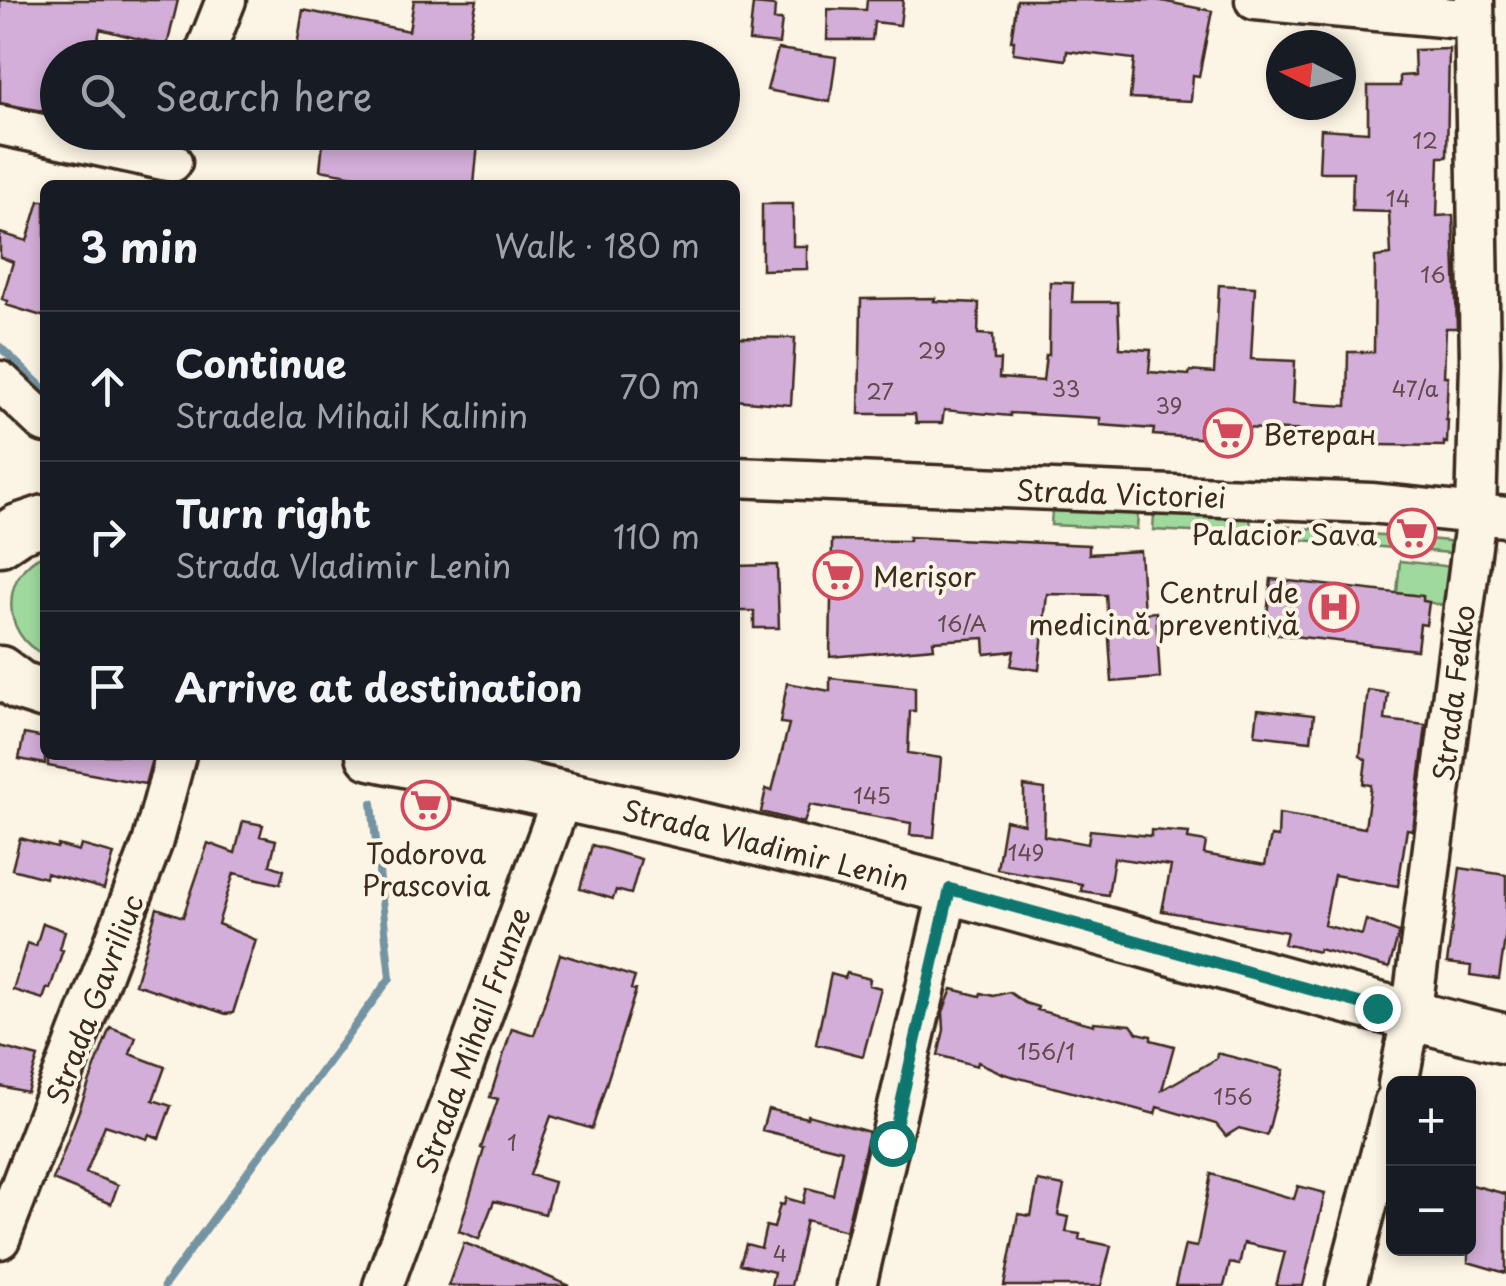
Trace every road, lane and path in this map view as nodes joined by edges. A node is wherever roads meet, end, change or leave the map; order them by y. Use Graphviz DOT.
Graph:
graph roads {
  1 [pos="226,0"];
  2 [pos="1255,0"];
  3 [pos="1474,10"];
  4 [pos="210,40"];
  5 [pos="0,125"];
  6 [pos="40,133"];
  7 [pos="124,150"];
  8 [pos="173,160"];
  9 [pos="0,381"];
  10 [pos="40,419"];
  11 [pos="740,477"];
  12 [pos="1491,516"];
  13 [pos="0,672"];
  14 [pos="40,692"];
  15 [pos="175,760"];
  16 [pos="396,760"];
  17 [pos="563,794"];
  18 [pos="950,889"];
  19 [pos="1412,1017"];
  20 [pos="1506,1039"];
  21 [pos="1400,1076"];
  22 [pos="1386,1133"];
  23 [pos="0,1239"];
  24 [pos="383,1286"];
  25 [pos="856,1286"];
  26 [pos="1346,1286"];
  1 -- 4 [label="street"];
  2 -- 3 [label="street"];
  3 -- 12 [label="street, Strada Fedko"];
  5 -- 6 [label="street"];
  7 -- 8 [label="street"];
  9 -- 10 [label="street"];
  11 -- 12 [label="street, Strada Victoriei"];
  12 -- 19 [label="street, Strada Fedko"];
  13 -- 14 [label="main road"];
  15 -- 23 [label="street, Strada Gavriliuc"];
  16 -- 17 [label="main road, Strada Vladimir Lenin"];
  17 -- 18 [label="main road, Strada Vladimir Lenin"];
  17 -- 24 [label="street, Strada Mihail Frunze"];
  18 -- 19 [label="main road, Strada Vladimir Lenin"];
  18 -- 25 [label="street"];
  19 -- 20 [label="main road, Strada Vladimir Lenin"];
  19 -- 21 [label="street, Strada Fedko"];
  22 -- 26 [label="street"];
}
